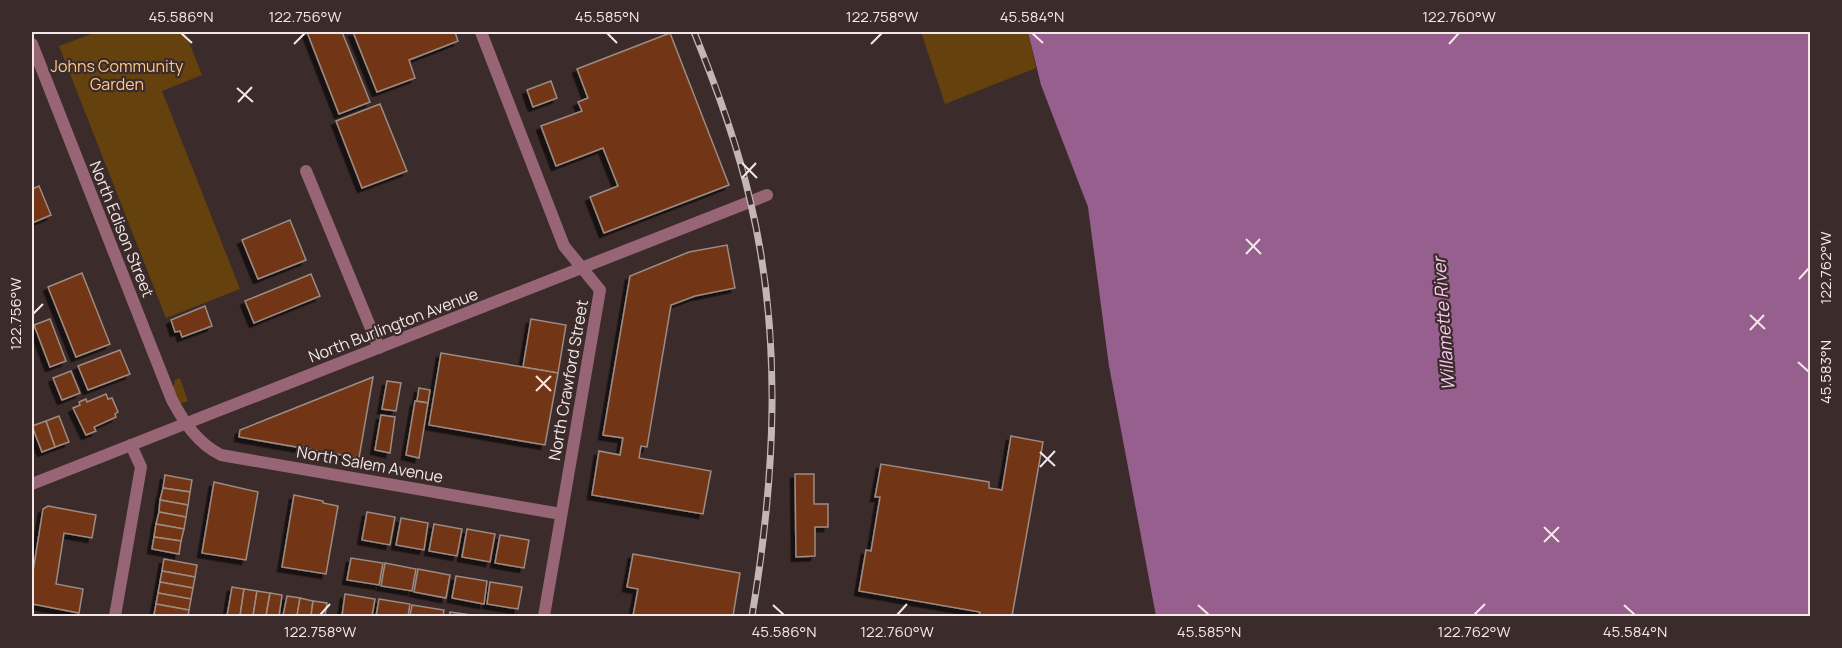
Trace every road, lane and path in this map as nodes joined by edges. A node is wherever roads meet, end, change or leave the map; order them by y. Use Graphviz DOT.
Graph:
graph roads {
  1 [pos="481,32"];
  2 [pos="32,44"];
  3 [pos="306,171"];
  4 [pos="767,195"];
  5 [pos="582,268"];
  6 [pos="379,348"];
  7 [pos="185,424"];
  8 [pos="131,445"];
  9 [pos="32,484"];
  10 [pos="561,514"];
  11 [pos="115,616"];
  12 [pos="544,616"];
  1 -- 5 [label="street, North Crawford Street"];
  2 -- 7 [label="street, North Edison Street"];
  3 -- 6 [label="street"];
  4 -- 5 [label="street, North Burlington Avenue"];
  5 -- 6 [label="street, North Burlington Avenue"];
  5 -- 10 [label="street, North Crawford Street"];
  6 -- 7 [label="street, North Burlington Avenue"];
  7 -- 8 [label="street, North Burlington Avenue"];
  7 -- 10 [label="street, North Salem Avenue"];
  8 -- 9 [label="street, North Burlington Avenue"];
  8 -- 11 [label="street"];
  10 -- 12 [label="street, North Crawford Street"];
}
